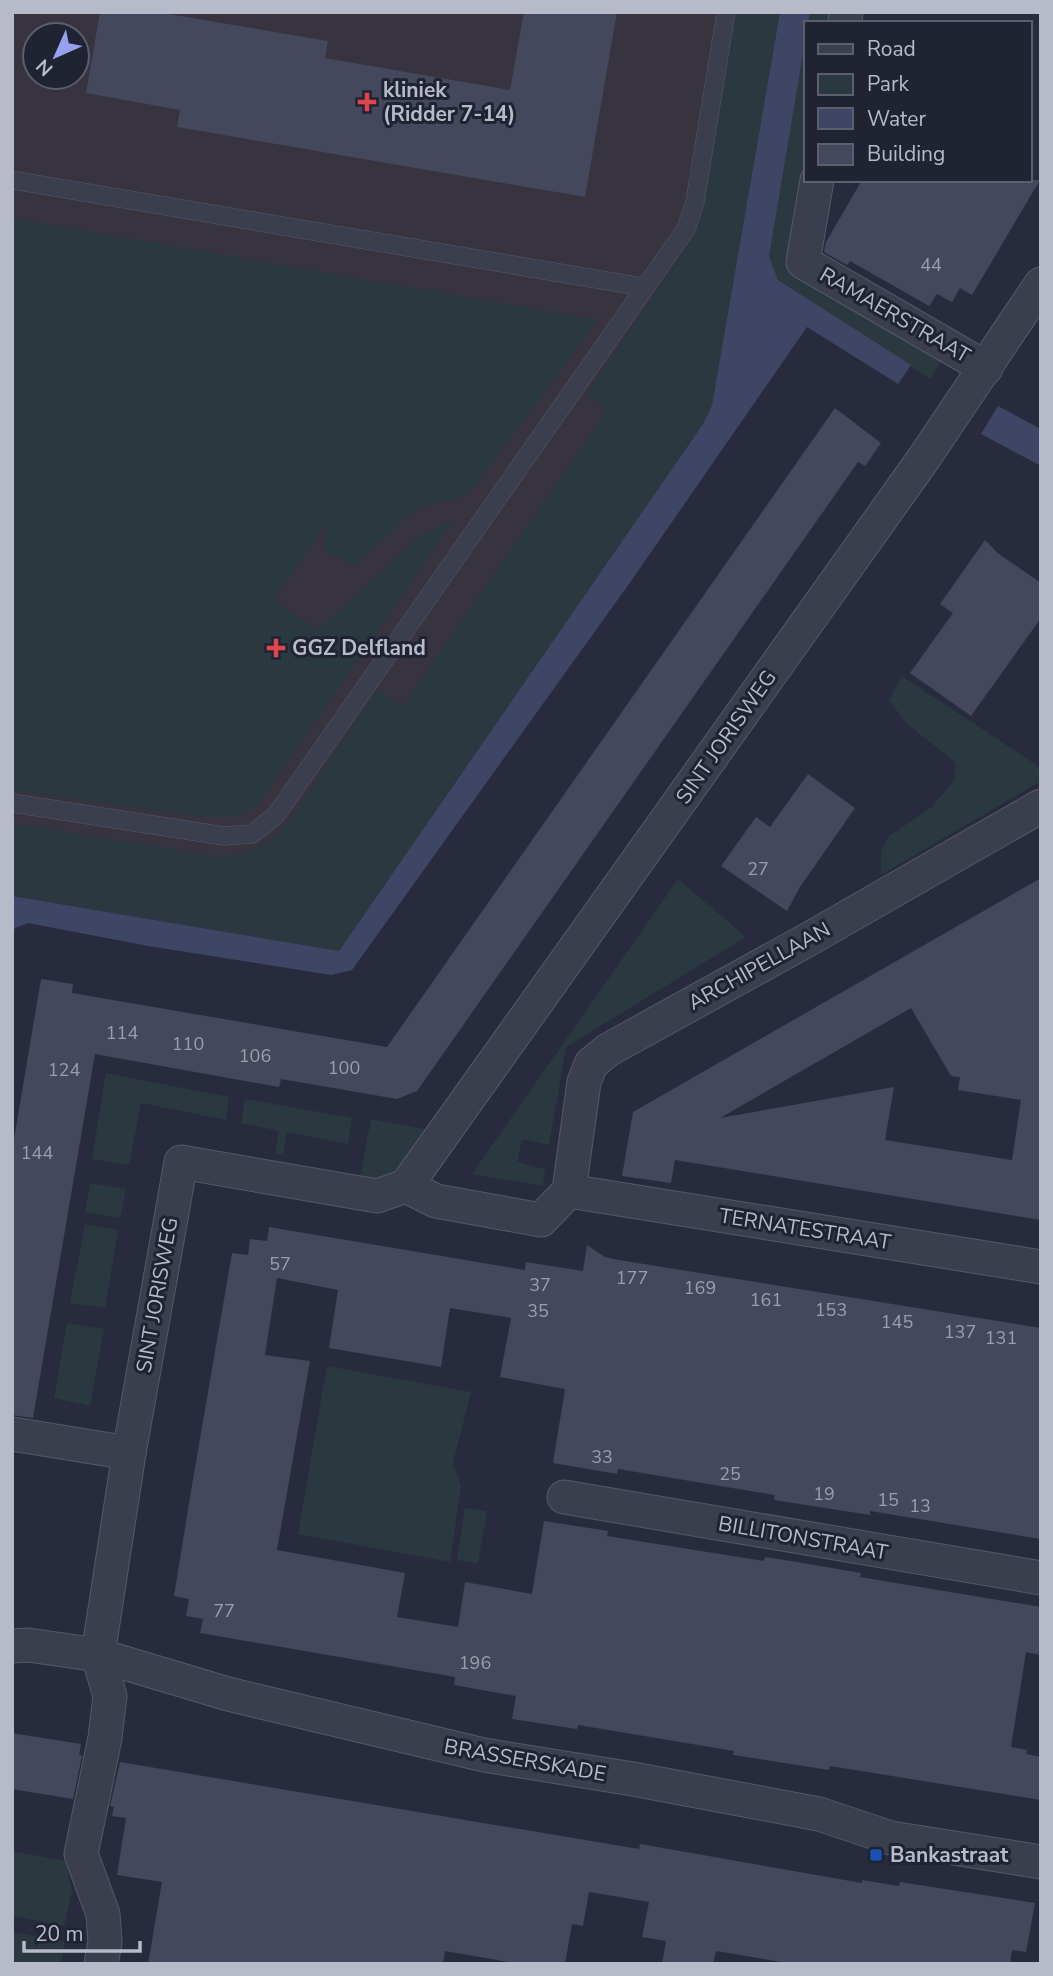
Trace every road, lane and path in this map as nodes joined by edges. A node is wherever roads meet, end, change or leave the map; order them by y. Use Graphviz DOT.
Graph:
graph roads {
  1 [pos="726,12"];
  2 [pos="12,180"];
  3 [pos="817,182"];
  4 [pos="1041,284"];
  5 [pos="643,287"];
  6 [pos="986,368"];
  7 [pos="12,803"];
  8 [pos="1041,806"];
  9 [pos="407,1186"];
  10 [pos="569,1191"];
  11 [pos="1041,1267"];
  12 [pos="12,1434"];
  13 [pos="129,1454"];
  14 [pos="564,1497"];
  15 [pos="1041,1578"];
  16 [pos="12,1646"];
  17 [pos="98,1655"];
  18 [pos="1041,1862"];
  19 [pos="102,1964"];
  1 -- 5 [label="lane"];
  2 -- 5 [label="lane"];
  3 -- 6 [label="street, RAMAERSTRAAT"];
  4 -- 6 [label="street, SINT JORISWEG"];
  5 -- 7 [label="lane"];
  6 -- 9 [label="street, SINT JORISWEG"];
  8 -- 10 [label="street, ARCHIPELLAAN"];
  9 -- 10 [label="street"];
  9 -- 13 [label="street, SINT JORISWEG"];
  10 -- 11 [label="street, TERNATESTRAAT"];
  12 -- 13 [label="street"];
  13 -- 17 [label="street, SINT JORISWEG"];
  14 -- 15 [label="street, BILLITONSTRAAT"];
  16 -- 17 [label="street, BRASSERSKADE"];
  17 -- 18 [label="street, BRASSERSKADE"];
  17 -- 19 [label="street"];
}
